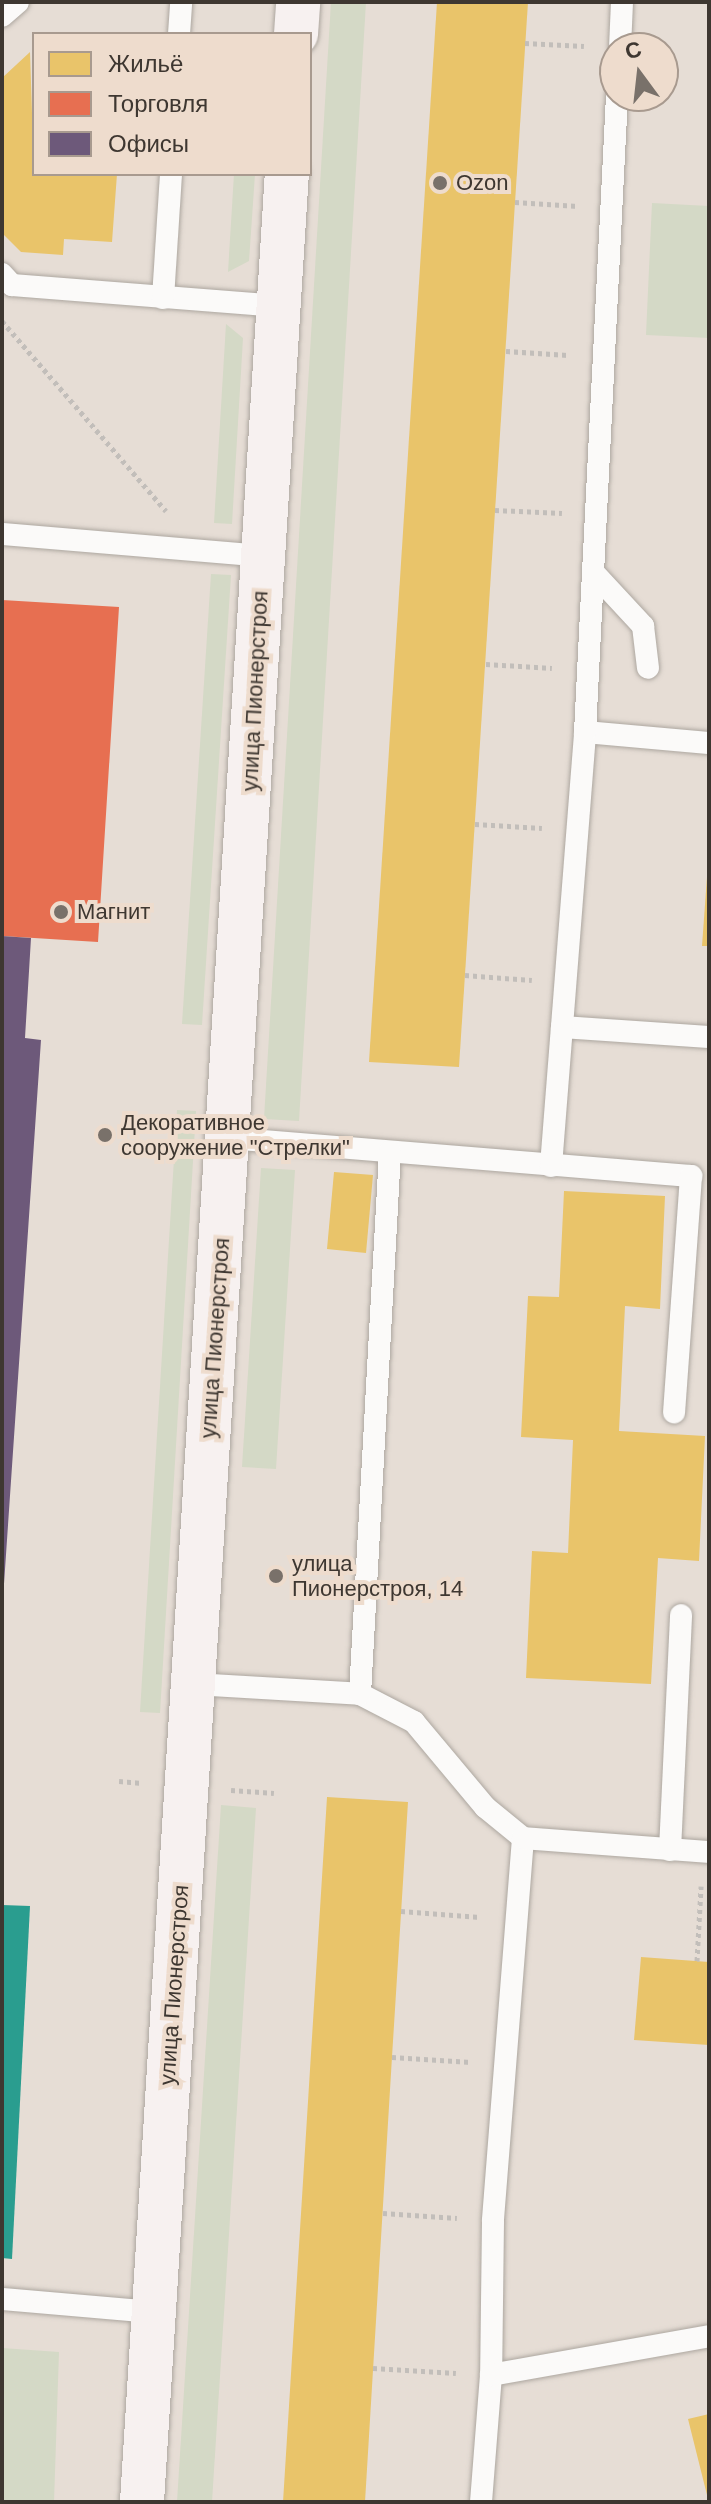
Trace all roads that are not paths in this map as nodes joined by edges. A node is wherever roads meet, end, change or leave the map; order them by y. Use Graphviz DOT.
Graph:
graph roads {
  1 [pos="18,2"];
  2 [pos="181,2"];
  3 [pos="298,2"];
  4 [pos="622,2"];
  5 [pos="2,16"];
  6 [pos="179,32"];
  7 [pos="296,32"];
  8 [pos="621,32"];
  9 [pos="616,112"];
  10 [pos="171,176"];
  11 [pos="287,176"];
  12 [pos="2,274"];
  13 [pos="163,298"];
  14 [pos="279,306"];
  15 [pos="2,534"];
  16 [pos="263,556"];
  17 [pos="593,572"];
  18 [pos="648,668"];
  19 [pos="585,732"];
  20 [pos="709,743"];
  21 [pos="562,1027"];
  22 [pos="709,1037"];
  23 [pos="228,1138"];
  24 [pos="390,1152"];
  25 [pos="551,1166"];
  26 [pos="674,1412"];
  27 [pos="681,1615"];
  28 [pos="194,1684"];
  29 [pos="360,1694"];
  30 [pos="523,1838"];
  31 [pos="670,1850"];
  32 [pos="706,1852"];
  33 [pos="2,2299"];
  34 [pos="153,2312"];
  35 [pos="709,2336"];
  36 [pos="491,2375"];
  37 [pos="142,2502"];
  38 [pos="481,2502"];
  1 -- 5 [label="lane"];
  2 -- 6 [label="lane"];
  3 -- 7 [label="street"];
  4 -- 8 [label="lane"];
  9 -- 17 [label="lane"];
  10 -- 13 [label="lane"];
  11 -- 14 [label="street, улица Пионерстроя"];
  12 -- 13 [label="lane"];
  13 -- 14 [label="lane"];
  14 -- 16 [label="street, улица Пионерстроя"];
  15 -- 16 [label="lane"];
  16 -- 23 [label="street, улица Пионерстроя"];
  17 -- 18 [label="lane"];
  17 -- 19 [label="lane"];
  19 -- 20 [label="lane"];
  19 -- 21 [label="lane"];
  21 -- 22 [label="lane"];
  21 -- 25 [label="lane"];
  23 -- 24 [label="lane"];
  23 -- 28 [label="street, улица Пионерстроя"];
  24 -- 25 [label="lane"];
  24 -- 29 [label="lane"];
  25 -- 26 [label="lane"];
  27 -- 31 [label="lane"];
  28 -- 29 [label="lane"];
  28 -- 34 [label="street, улица Пионерстроя"];
  29 -- 30 [label="lane"];
  30 -- 31 [label="lane"];
  30 -- 36 [label="lane"];
  31 -- 32 [label="lane"];
  33 -- 34 [label="lane"];
  34 -- 37 [label="street, улица Пионерстроя"];
  35 -- 36 [label="lane"];
  36 -- 38 [label="lane"];
}
